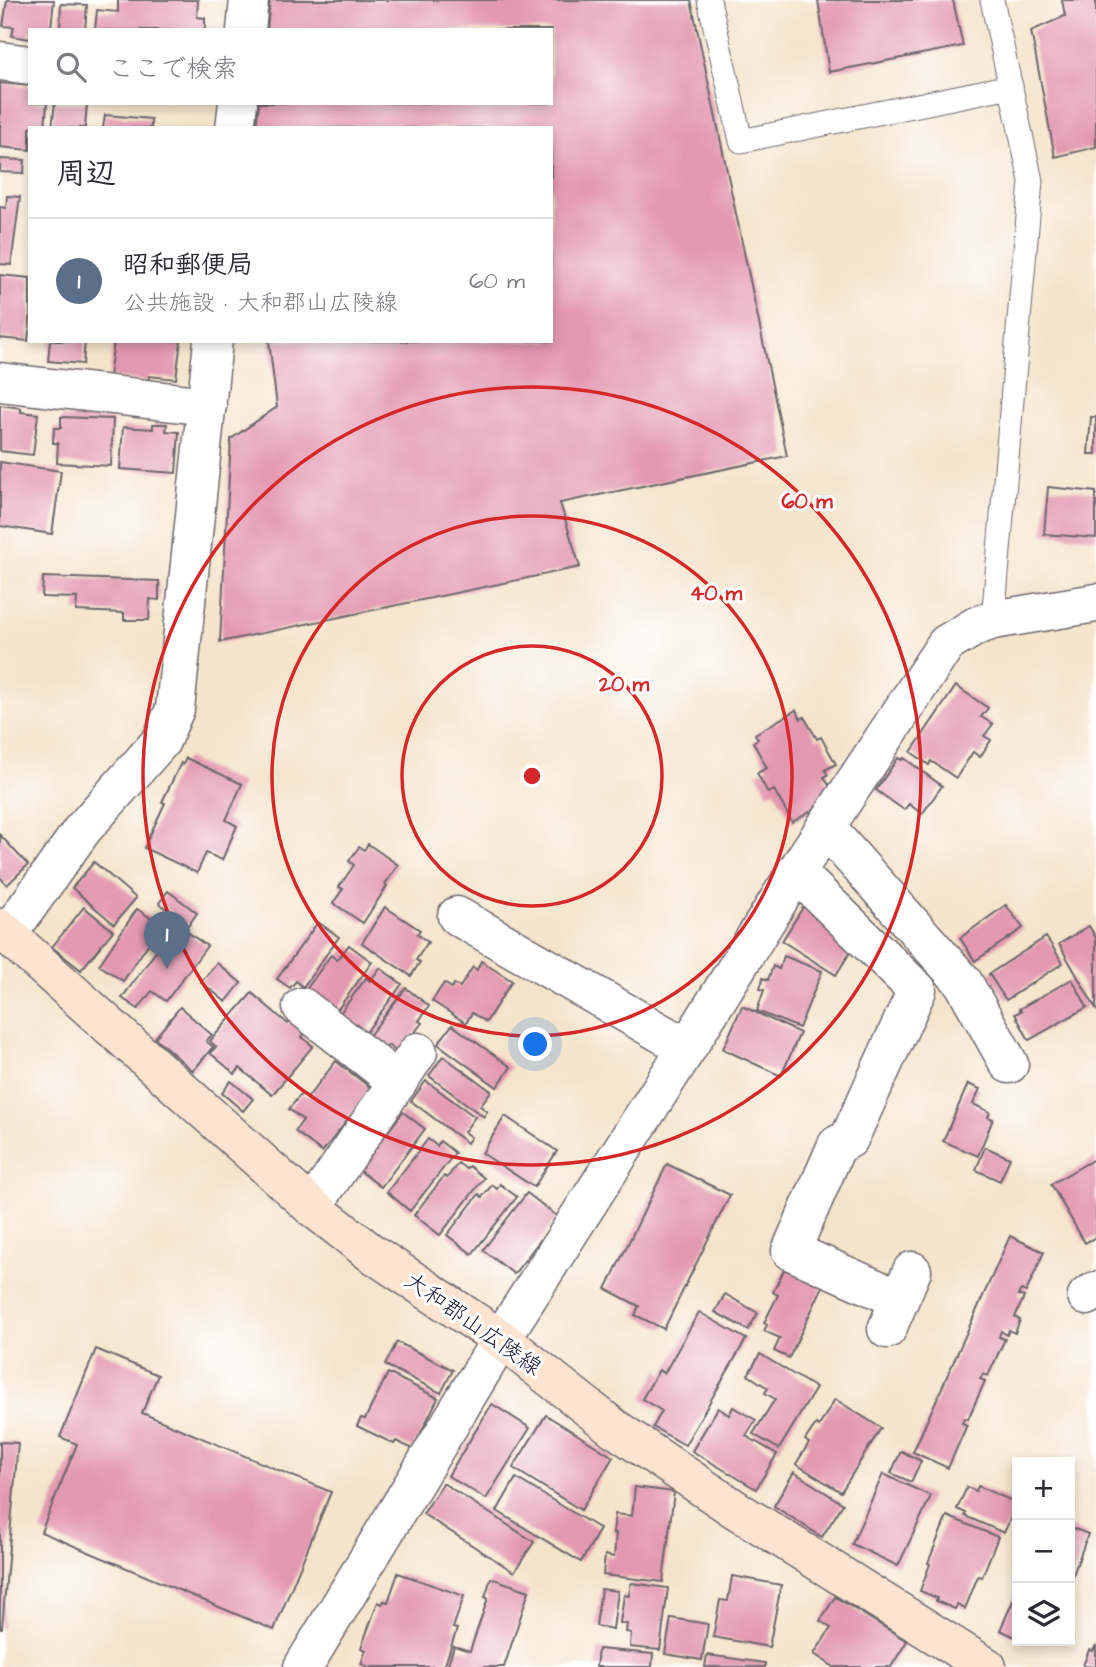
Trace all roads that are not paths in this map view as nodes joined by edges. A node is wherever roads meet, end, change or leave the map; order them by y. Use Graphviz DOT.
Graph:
graph roads {
  1 [pos="249,0"];
  2 [pos="709,0"];
  3 [pos="992,0"];
  4 [pos="246,28"];
  5 [pos="0,61"];
  6 [pos="28,65"];
  7 [pos="1011,86"];
  8 [pos="238,105"];
  9 [pos="235,126"];
  10 [pos="214,343"];
  11 [pos="0,382"];
  12 [pos="207,407"];
  13 [pos="1096,603"];
  14 [pos="993,620"];
  15 [pos="826,828"];
  16 [pos="796,872"];
  17 [pos="457,916"];
  18 [pos="3,931"];
  19 [pos="302,1007"];
  20 [pos="687,1048"];
  21 [pos="1009,1064"];
  22 [pos="313,1207"];
  23 [pos="900,1299"];
  24 [pos="501,1339"];
  25 [pos="303,1667"];
  26 [pos="987,1667"];
  1 -- 4 [label="street"];
  2 -- 7 [label="lane"];
  3 -- 7 [label="lane"];
  5 -- 6 [label="street"];
  7 -- 14 [label="lane"];
  8 -- 9 [label="street"];
  10 -- 12 [label="street"];
  11 -- 12 [label="street"];
  12 -- 18 [label="street"];
  13 -- 14 [label="street"];
  14 -- 15 [label="street"];
  15 -- 16 [label="street"];
  15 -- 21 [label="street"];
  16 -- 20 [label="street"];
  16 -- 23 [label="street"];
  17 -- 20 [label="street"];
  18 -- 22 [label="main road, 大和郡山広陵線"];
  19 -- 22 [label="street"];
  20 -- 24 [label="street"];
  22 -- 24 [label="main road, 大和郡山広陵線"];
  24 -- 25 [label="street"];
  24 -- 26 [label="main road, 大和郡山広陵線"];
}
